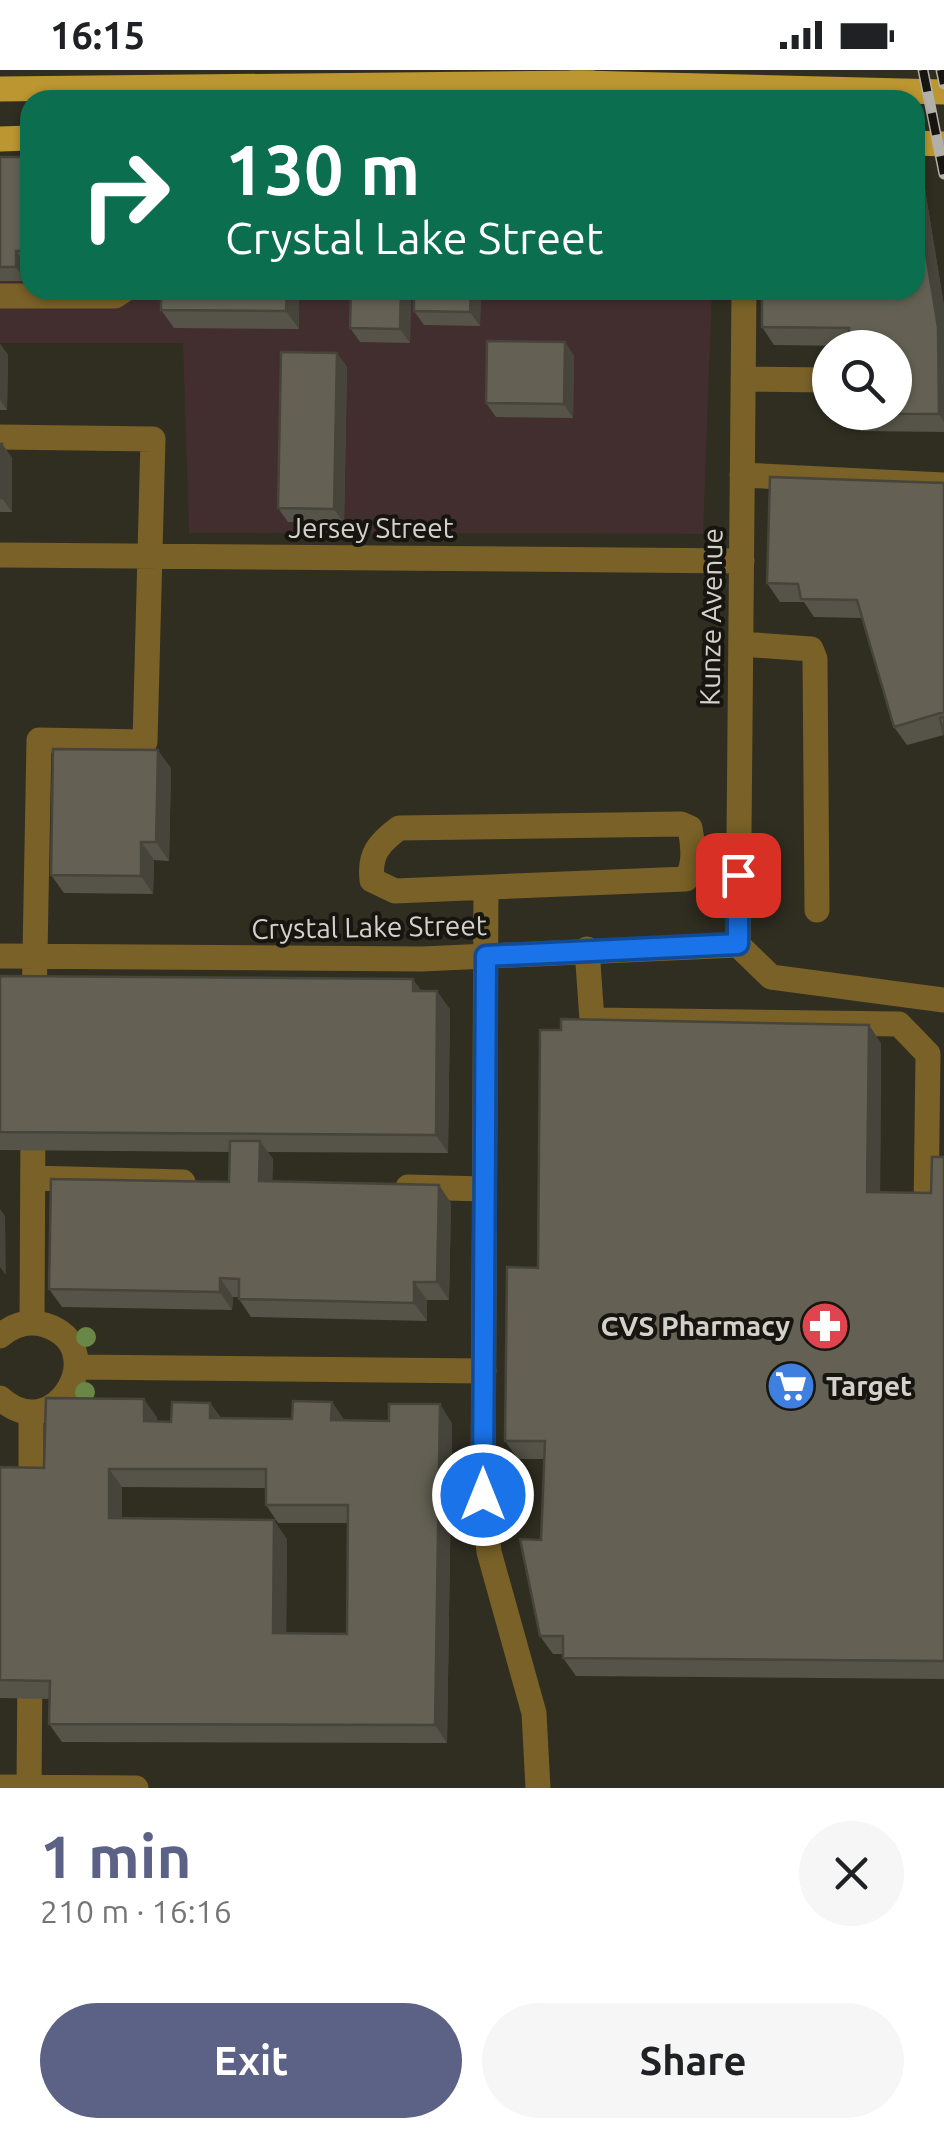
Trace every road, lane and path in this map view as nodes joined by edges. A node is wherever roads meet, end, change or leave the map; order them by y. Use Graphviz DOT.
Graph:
graph roads {
  1 [pos="352,77"];
  2 [pos="283,78"];
  3 [pos="582,84"];
  4 [pos="91,85"];
  5 [pos="0,89"];
  6 [pos="691,90"];
  7 [pos="744,300"];
  8 [pos="743,380"];
  9 [pos="812,380"];
  10 [pos="0,437"];
  11 [pos="742,475"];
  12 [pos="944,485"];
  13 [pos="0,555"];
  14 [pos="151,556"];
  15 [pos="742,562"];
  16 [pos="741,644"];
  17 [pos="739,840"];
  18 [pos="692,841"];
  19 [pos="486,888"];
  20 [pos="817,910"];
  21 [pos="738,944"];
  22 [pos="588,949"];
  23 [pos="0,956"];
  24 [pos="35,956"];
  25 [pos="486,956"];
  26 [pos="944,1000"];
  27 [pos="34,1033"];
  28 [pos="33,1092"];
  29 [pos="33,1178"];
  30 [pos="204,1182"];
  31 [pos="382,1186"];
  32 [pos="484,1189"];
  33 [pos="926,1211"];
  34 [pos="32,1322"];
  35 [pos="0,1336"];
  36 [pos="76,1367"];
  37 [pos="484,1371"];
  38 [pos="0,1398"];
  39 [pos="31,1412"];
  40 [pos="30,1534"];
  41 [pos="30,1648"];
  42 [pos="0,1787"];
  43 [pos="29,1788"];
  44 [pos="105,1788"];
  45 [pos="136,1788"];
  46 [pos="538,1788"];
  1 -- 2 [label="main road"];
  1 -- 3 [label="main road"];
  2 -- 4 [label="main road"];
  3 -- 6 [label="main road"];
  4 -- 5 [label="main road"];
  7 -- 8 [label="street, Kunze Avenue"];
  8 -- 9 [label="street"];
  8 -- 11 [label="street, Kunze Avenue"];
  10 -- 14 [label="street"];
  11 -- 12 [label="street"];
  11 -- 15 [label="street, Kunze Avenue"];
  13 -- 14 [label="street, Jersey Street"];
  14 -- 15 [label="street, Jersey Street"];
  14 -- 24 [label="street"];
  15 -- 16 [label="street, Kunze Avenue"];
  16 -- 17 [label="street, Kunze Avenue"];
  16 -- 20 [label="street"];
  17 -- 18 [label="street"];
  17 -- 21 [label="street, Kunze Avenue"];
  18 -- 19 [label="street"];
  18 -- 19 [label="street"];
  19 -- 25 [label="street"];
  21 -- 22 [label="street, Crystal Lake Street"];
  21 -- 26 [label="street"];
  22 -- 25 [label="street, Crystal Lake Street"];
  22 -- 33 [label="street"];
  23 -- 24 [label="street, Crystal Lake Street"];
  24 -- 25 [label="street, Crystal Lake Street"];
  24 -- 27 [label="street"];
  25 -- 32 [label="street"];
  28 -- 29 [label="street"];
  29 -- 30 [label="street"];
  29 -- 34 [label="street"];
  31 -- 32 [label="street"];
  32 -- 37 [label="street"];
  34 -- 35 [label="street"];
  34 -- 36 [label="street"];
  36 -- 37 [label="street"];
  36 -- 39 [label="street"];
  37 -- 46 [label="street"];
  38 -- 39 [label="street"];
  39 -- 40 [label="street"];
  41 -- 43 [label="street"];
  42 -- 43 [label="street"];
  43 -- 44 [label="street"];
  44 -- 45 [label="street"];
}
